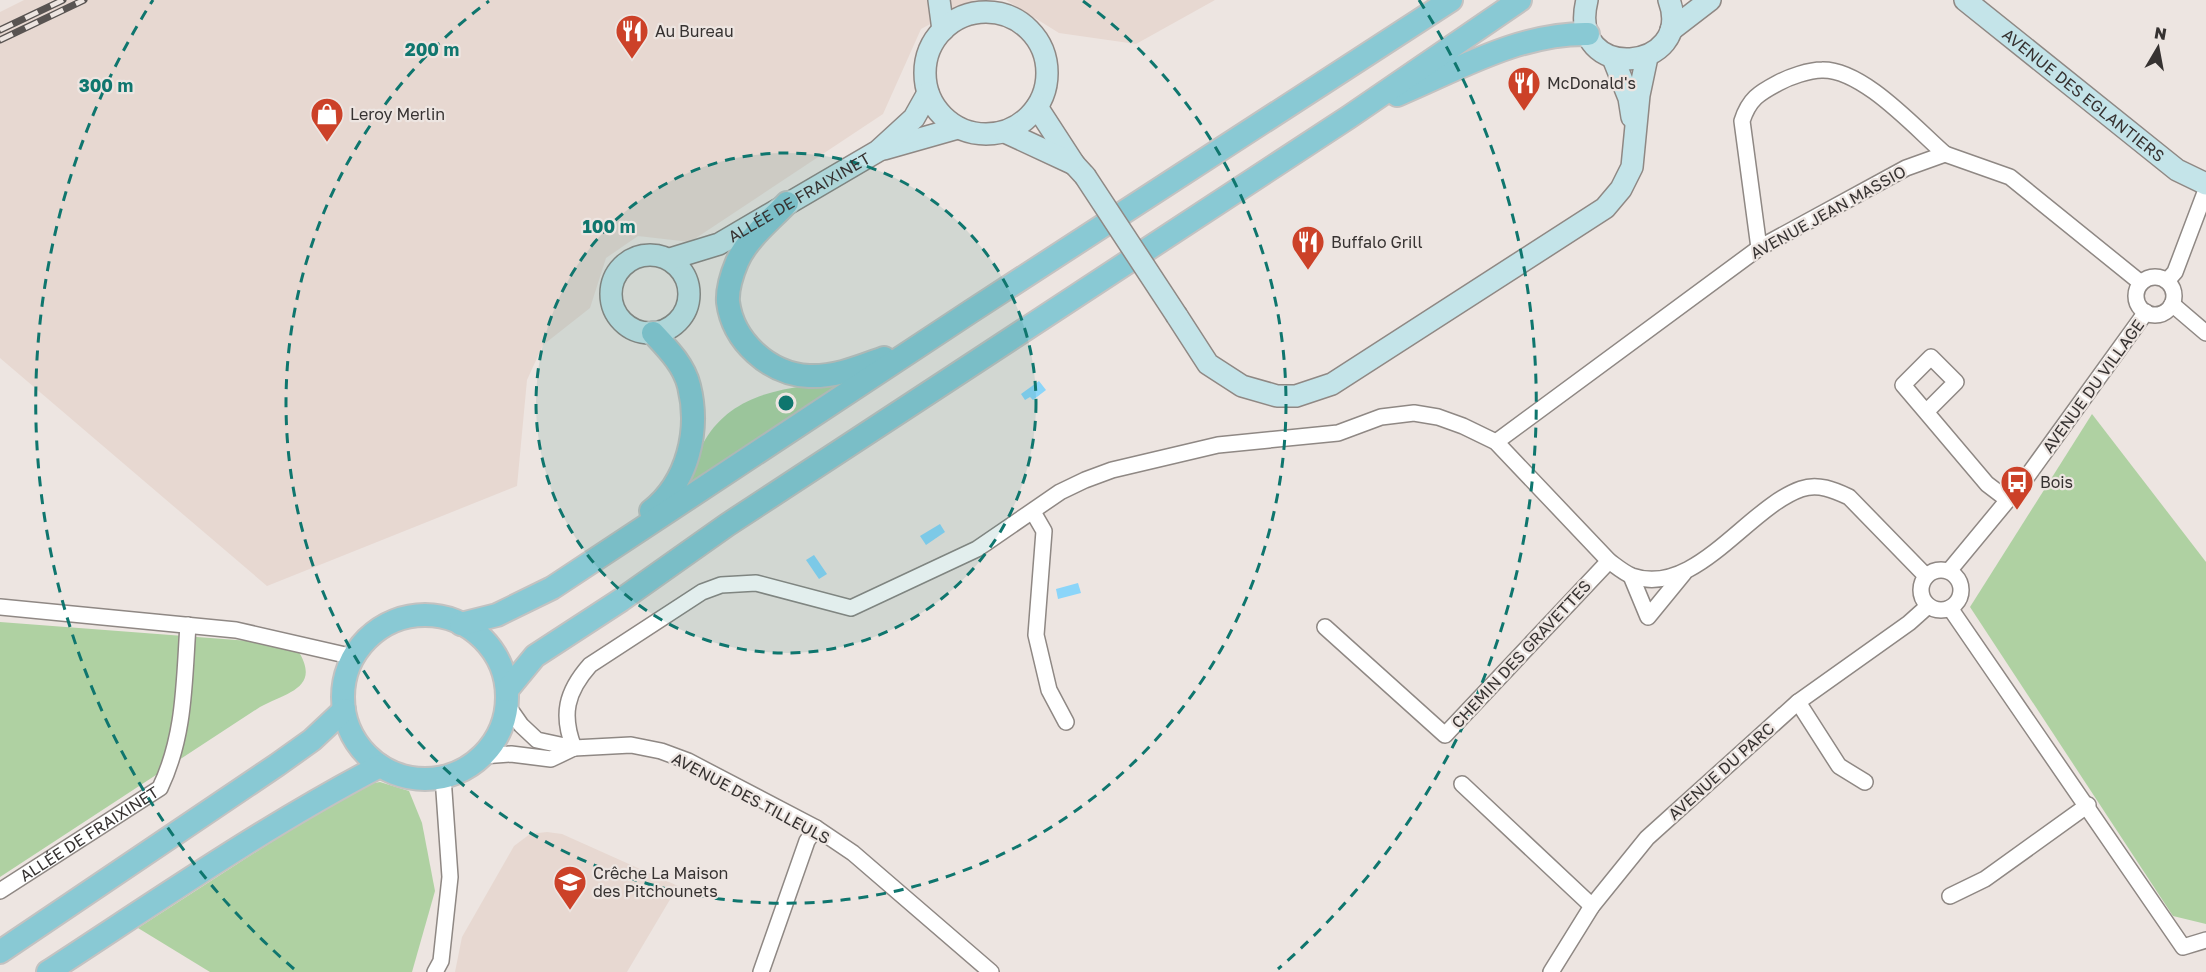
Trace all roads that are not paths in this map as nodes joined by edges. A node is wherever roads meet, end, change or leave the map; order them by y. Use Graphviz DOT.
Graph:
graph roads {
  1 [pos="939,0"];
  2 [pos="1451,0"];
  3 [pos="1520,0"];
  4 [pos="1587,0"];
  5 [pos="1669,0"];
  6 [pos="1710,0"];
  7 [pos="1965,0"];
  8 [pos="990,6"];
  9 [pos="943,30"];
  10 [pos="1671,30"];
  11 [pos="1588,34"];
  12 [pos="1647,57"];
  13 [pos="1612,58"];
  14 [pos="928,93"];
  15 [pos="1037,107"];
  16 [pos="1348,117"];
  17 [pos="958,128"];
  18 [pos="1005,132"];
  19 [pos="1636,141"];
  20 [pos="878,151"];
  21 [pos="1945,153"];
  22 [pos="1080,170"];
  23 [pos="2206,184"];
  24 [pos="2206,190"];
  25 [pos="787,202"];
  26 [pos="719,244"];
  27 [pos="1759,248"];
  28 [pos="670,260"];
  29 [pos="2168,281"];
  30 [pos="688,282"];
  31 [pos="2141,283"];
  32 [pos="2172,304"];
  33 [pos="970,312"];
  34 [pos="2146,312"];
  35 [pos="653,333"];
  36 [pos="2206,333"];
  37 [pos="1926,412"];
  38 [pos="1496,442"];
  39 [pos="2008,500"];
  40 [pos="1033,512"];
  41 [pos="1609,561"];
  42 [pos="1949,571"];
  43 [pos="1684,573"];
  44 [pos="1631,576"];
  45 [pos="1926,576"];
  46 [pos="552,588"];
  47 [pos="1928,606"];
  48 [pos="0,608"];
  49 [pos="1950,608"];
  50 [pos="461,624"];
  51 [pos="188,625"];
  52 [pos="1325,627"];
  53 [pos="354,657"];
  54 [pos="507,698"];
  55 [pos="1798,702"];
  56 [pos="344,710"];
  57 [pos="1066,723"];
  58 [pos="574,748"];
  59 [pos="482,756"];
  60 [pos="380,766"];
  61 [pos="443,777"];
  62 [pos="1865,782"];
  63 [pos="1462,784"];
  64 [pos="2088,805"];
  65 [pos="816,828"];
  66 [pos="0,891"];
  67 [pos="1950,896"];
  68 [pos="1592,906"];
  69 [pos="2206,940"];
  70 [pos="0,952"];
  71 [pos="48,972"];
  72 [pos="435,972"];
  73 [pos="761,972"];
  74 [pos="991,972"];
  75 [pos="1551,972"];
  1 -- 9 [label="street"];
  2 -- 33 [label="main road"];
  3 -- 16 [label="main road"];
  4 -- 11 [label="street"];
  5 -- 10 [label="street"];
  6 -- 10 [label="street"];
  7 -- 23 [label="street, AVENUE DES EGLANTIERS"];
  8 -- 9 [label="street"];
  8 -- 15 [label="street"];
  9 -- 14 [label="street"];
  10 -- 12 [label="street"];
  11 -- 13 [label="street"];
  11 -- 16 [label="main road"];
  12 -- 13 [label="street"];
  12 -- 19 [label="street"];
  13 -- 19 [label="street"];
  14 -- 17 [label="street"];
  14 -- 20 [label="street, ALLÉE DE FRAIXINET"];
  15 -- 18 [label="street"];
  15 -- 22 [label="street"];
  16 -- 54 [label="main road"];
  17 -- 18 [label="street"];
  17 -- 20 [label="street, ALLÉE DE FRAIXINET"];
  18 -- 22 [label="street"];
  19 -- 22 [label="street, bridge"];
  20 -- 25 [label="street, ALLÉE DE FRAIXINET"];
  21 -- 27 [label="street, AVENUE JEAN MASSIO"];
  21 -- 27 [label="street"];
  21 -- 31 [label="street"];
  24 -- 29 [label="street"];
  25 -- 26 [label="street, ALLÉE DE FRAIXINET"];
  25 -- 33 [label="main road"];
  26 -- 28 [label="street"];
  26 -- 30 [label="street"];
  27 -- 38 [label="street, AVENUE JEAN MASSIO"];
  28 -- 30 [label="street"];
  28 -- 35 [label="street"];
  29 -- 31 [label="street"];
  29 -- 32 [label="street"];
  30 -- 35 [label="street"];
  31 -- 34 [label="street"];
  32 -- 34 [label="street"];
  32 -- 36 [label="street"];
  33 -- 46 [label="main road"];
  34 -- 39 [label="street, AVENUE DU VILLAGE"];
  35 -- 46 [label="main road"];
  37 -- 39 [label="street"];
  38 -- 40 [label="street"];
  38 -- 41 [label="street"];
  39 -- 42 [label="street, AVENUE DU VILLAGE"];
  40 -- 57 [label="street"];
  40 -- 58 [label="street"];
  41 -- 44 [label="street"];
  41 -- 52 [label="street, CHEMIN DES GRAVETTES"];
  42 -- 45 [label="street"];
  42 -- 49 [label="street"];
  43 -- 44 [label="street"];
  43 -- 44 [label="street"];
  43 -- 45 [label="street"];
  45 -- 47 [label="street"];
  46 -- 50 [label="main road"];
  47 -- 49 [label="street"];
  47 -- 55 [label="street, AVENUE DU PARC"];
  48 -- 51 [label="street"];
  49 -- 64 [label="street"];
  50 -- 53 [label="main road"];
  50 -- 54 [label="main road"];
  51 -- 53 [label="street"];
  51 -- 66 [label="street, ALLÉE DE FRAIXINET"];
  53 -- 56 [label="main road"];
  54 -- 58 [label="street, AVENUE DES TILLEULS"];
  54 -- 59 [label="main road"];
  55 -- 62 [label="street"];
  55 -- 68 [label="street, AVENUE DU PARC"];
  56 -- 60 [label="main road"];
  56 -- 70 [label="main road"];
  58 -- 59 [label="street, AVENUE DES TILLEULS"];
  58 -- 65 [label="street, AVENUE DES TILLEULS"];
  59 -- 61 [label="main road"];
  60 -- 61 [label="main road"];
  60 -- 71 [label="main road"];
  61 -- 72 [label="street"];
  63 -- 68 [label="street"];
  64 -- 67 [label="street"];
  64 -- 69 [label="street"];
  65 -- 73 [label="street"];
  65 -- 74 [label="street, AVENUE DES TILLEULS"];
  68 -- 75 [label="street, AVENUE DU PARC"];
}
